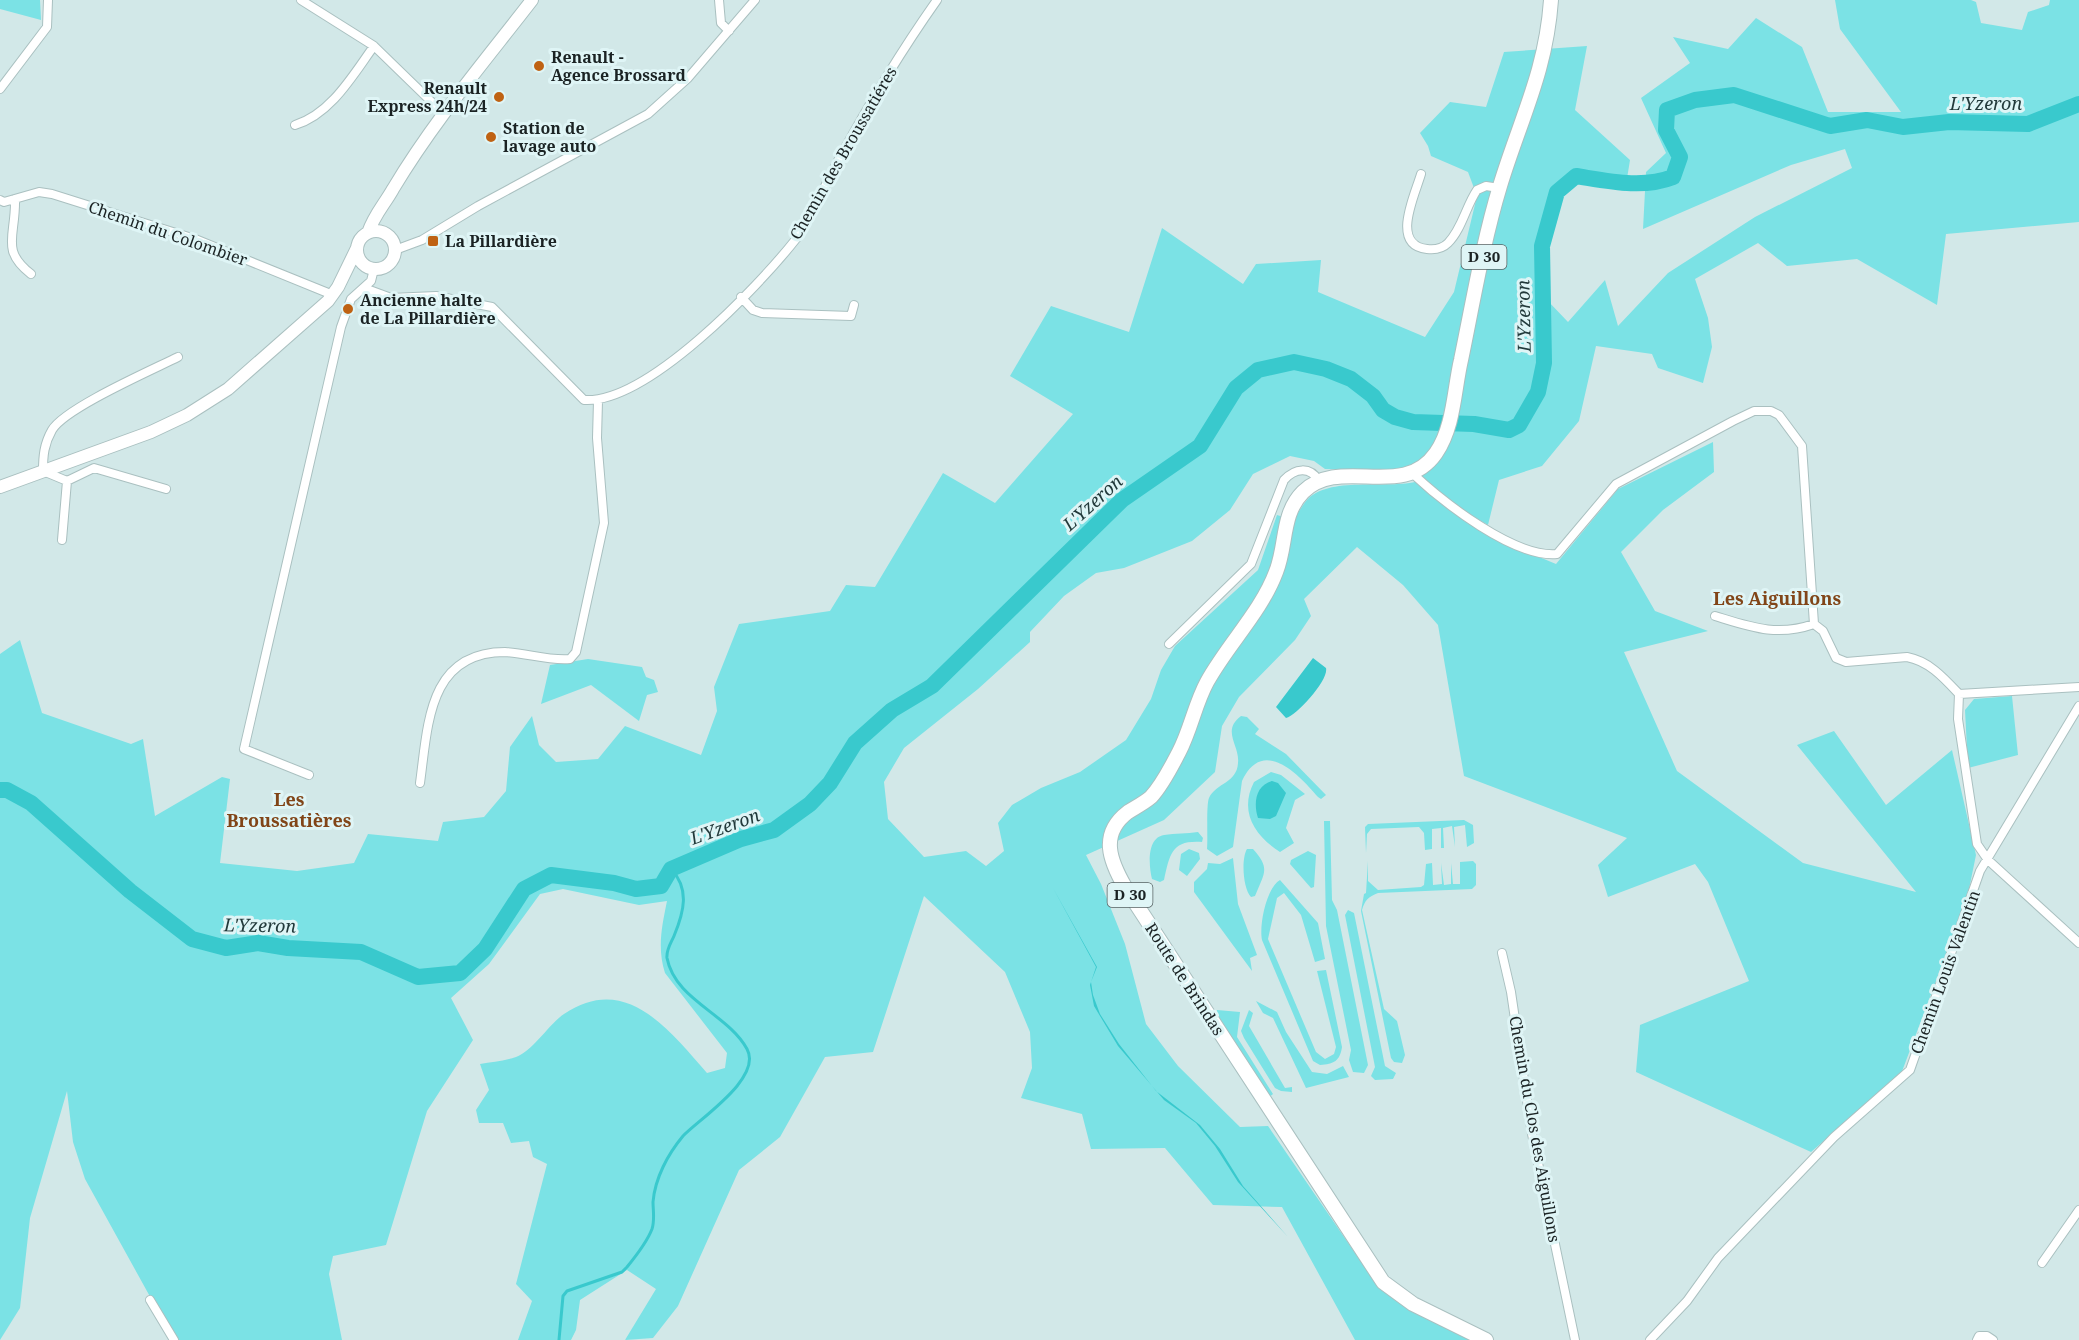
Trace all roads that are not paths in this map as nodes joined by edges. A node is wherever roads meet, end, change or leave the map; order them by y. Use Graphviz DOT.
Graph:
graph roads {
  1 [pos="48,0"];
  2 [pos="301,0"];
  3 [pos="532,0"];
  4 [pos="719,0"];
  5 [pos="755,0"];
  6 [pos="937,0"];
  7 [pos="1551,0"];
  8 [pos="729,31"];
  9 [pos="374,46"];
  10 [pos="0,89"];
  11 [pos="444,114"];
  12 [pos="296,125"];
  13 [pos="1421,174"];
  14 [pos="1500,188"];
  15 [pos="15,199"];
  16 [pos="0,200"];
  17 [pos="387,200"];
  18 [pos="368,232"];
  19 [pos="385,233"];
  20 [pos="357,248"];
  21 [pos="395,250"];
  22 [pos="371,268"];
  23 [pos="30,274"];
  24 [pos="364,288"];
  25 [pos="336,291"];
  26 [pos="741,297"];
  27 [pos="854,305"];
  28 [pos="178,357"];
  29 [pos="598,401"];
  30 [pos="43,471"];
  31 [pos="1413,474"];
  32 [pos="67,481"];
  33 [pos="1319,482"];
  34 [pos="0,487"];
  35 [pos="166,489"];
  36 [pos="62,540"];
  37 [pos="1715,616"];
  38 [pos="1814,624"];
  39 [pos="1169,644"];
  40 [pos="2079,687"];
  41 [pos="1959,694"];
  42 [pos="2079,706"];
  43 [pos="309,775"];
  44 [pos="420,783"];
  45 [pos="1988,860"];
  46 [pos="2079,943"];
  47 [pos="1502,953"];
  48 [pos="2079,1210"];
  49 [pos="2042,1263"];
  50 [pos="150,1300"];
  51 [pos="174,1340"];
  52 [pos="1486,1340"];
  53 [pos="1575,1340"];
  54 [pos="1650,1340"];
  55 [pos="1977,1340"];
  56 [pos="1993,1340"];
  1 -- 10 [label="street"];
  2 -- 9 [label="street"];
  3 -- 11 [label="main road"];
  4 -- 8 [label="street"];
  5 -- 8 [label="street"];
  6 -- 26 [label="street, Chemin des Broussatiéres"];
  7 -- 14 [label="main road, D 30"];
  8 -- 21 [label="street"];
  9 -- 11 [label="street"];
  9 -- 12 [label="street"];
  11 -- 17 [label="main road"];
  13 -- 14 [label="street"];
  14 -- 31 [label="main road, D 30"];
  15 -- 16 [label="street, Chemin du Colombier"];
  15 -- 23 [label="street"];
  15 -- 25 [label="street, Chemin du Colombier"];
  17 -- 18 [label="main road"];
  17 -- 19 [label="main road"];
  18 -- 19 [label="main road"];
  18 -- 20 [label="main road"];
  19 -- 21 [label="main road"];
  20 -- 22 [label="main road"];
  20 -- 25 [label="main road"];
  21 -- 22 [label="main road"];
  22 -- 24 [label="street"];
  22 -- 25 [label="main road"];
  24 -- 29 [label="street"];
  24 -- 43 [label="street"];
  25 -- 30 [label="main road"];
  26 -- 27 [label="street"];
  26 -- 29 [label="street, Chemin des Broussatiéres"];
  28 -- 30 [label="street"];
  29 -- 44 [label="street"];
  30 -- 32 [label="street"];
  30 -- 34 [label="main road"];
  31 -- 33 [label="main road, Route de Brindas / D 30"];
  31 -- 38 [label="street"];
  32 -- 35 [label="street"];
  32 -- 36 [label="street"];
  33 -- 39 [label="street"];
  33 -- 52 [label="main road, Route de Brindas / D 30"];
  37 -- 38 [label="street"];
  38 -- 41 [label="street"];
  40 -- 41 [label="street"];
  41 -- 45 [label="street"];
  42 -- 45 [label="street, Chemin Louis Valentin"];
  45 -- 46 [label="street"];
  45 -- 54 [label="street, Chemin Louis Valentin"];
  47 -- 53 [label="street, Chemin du Clos des Aiguillons"];
  48 -- 49 [label="street"];
  50 -- 51 [label="street"];
  55 -- 56 [label="street"];
}
